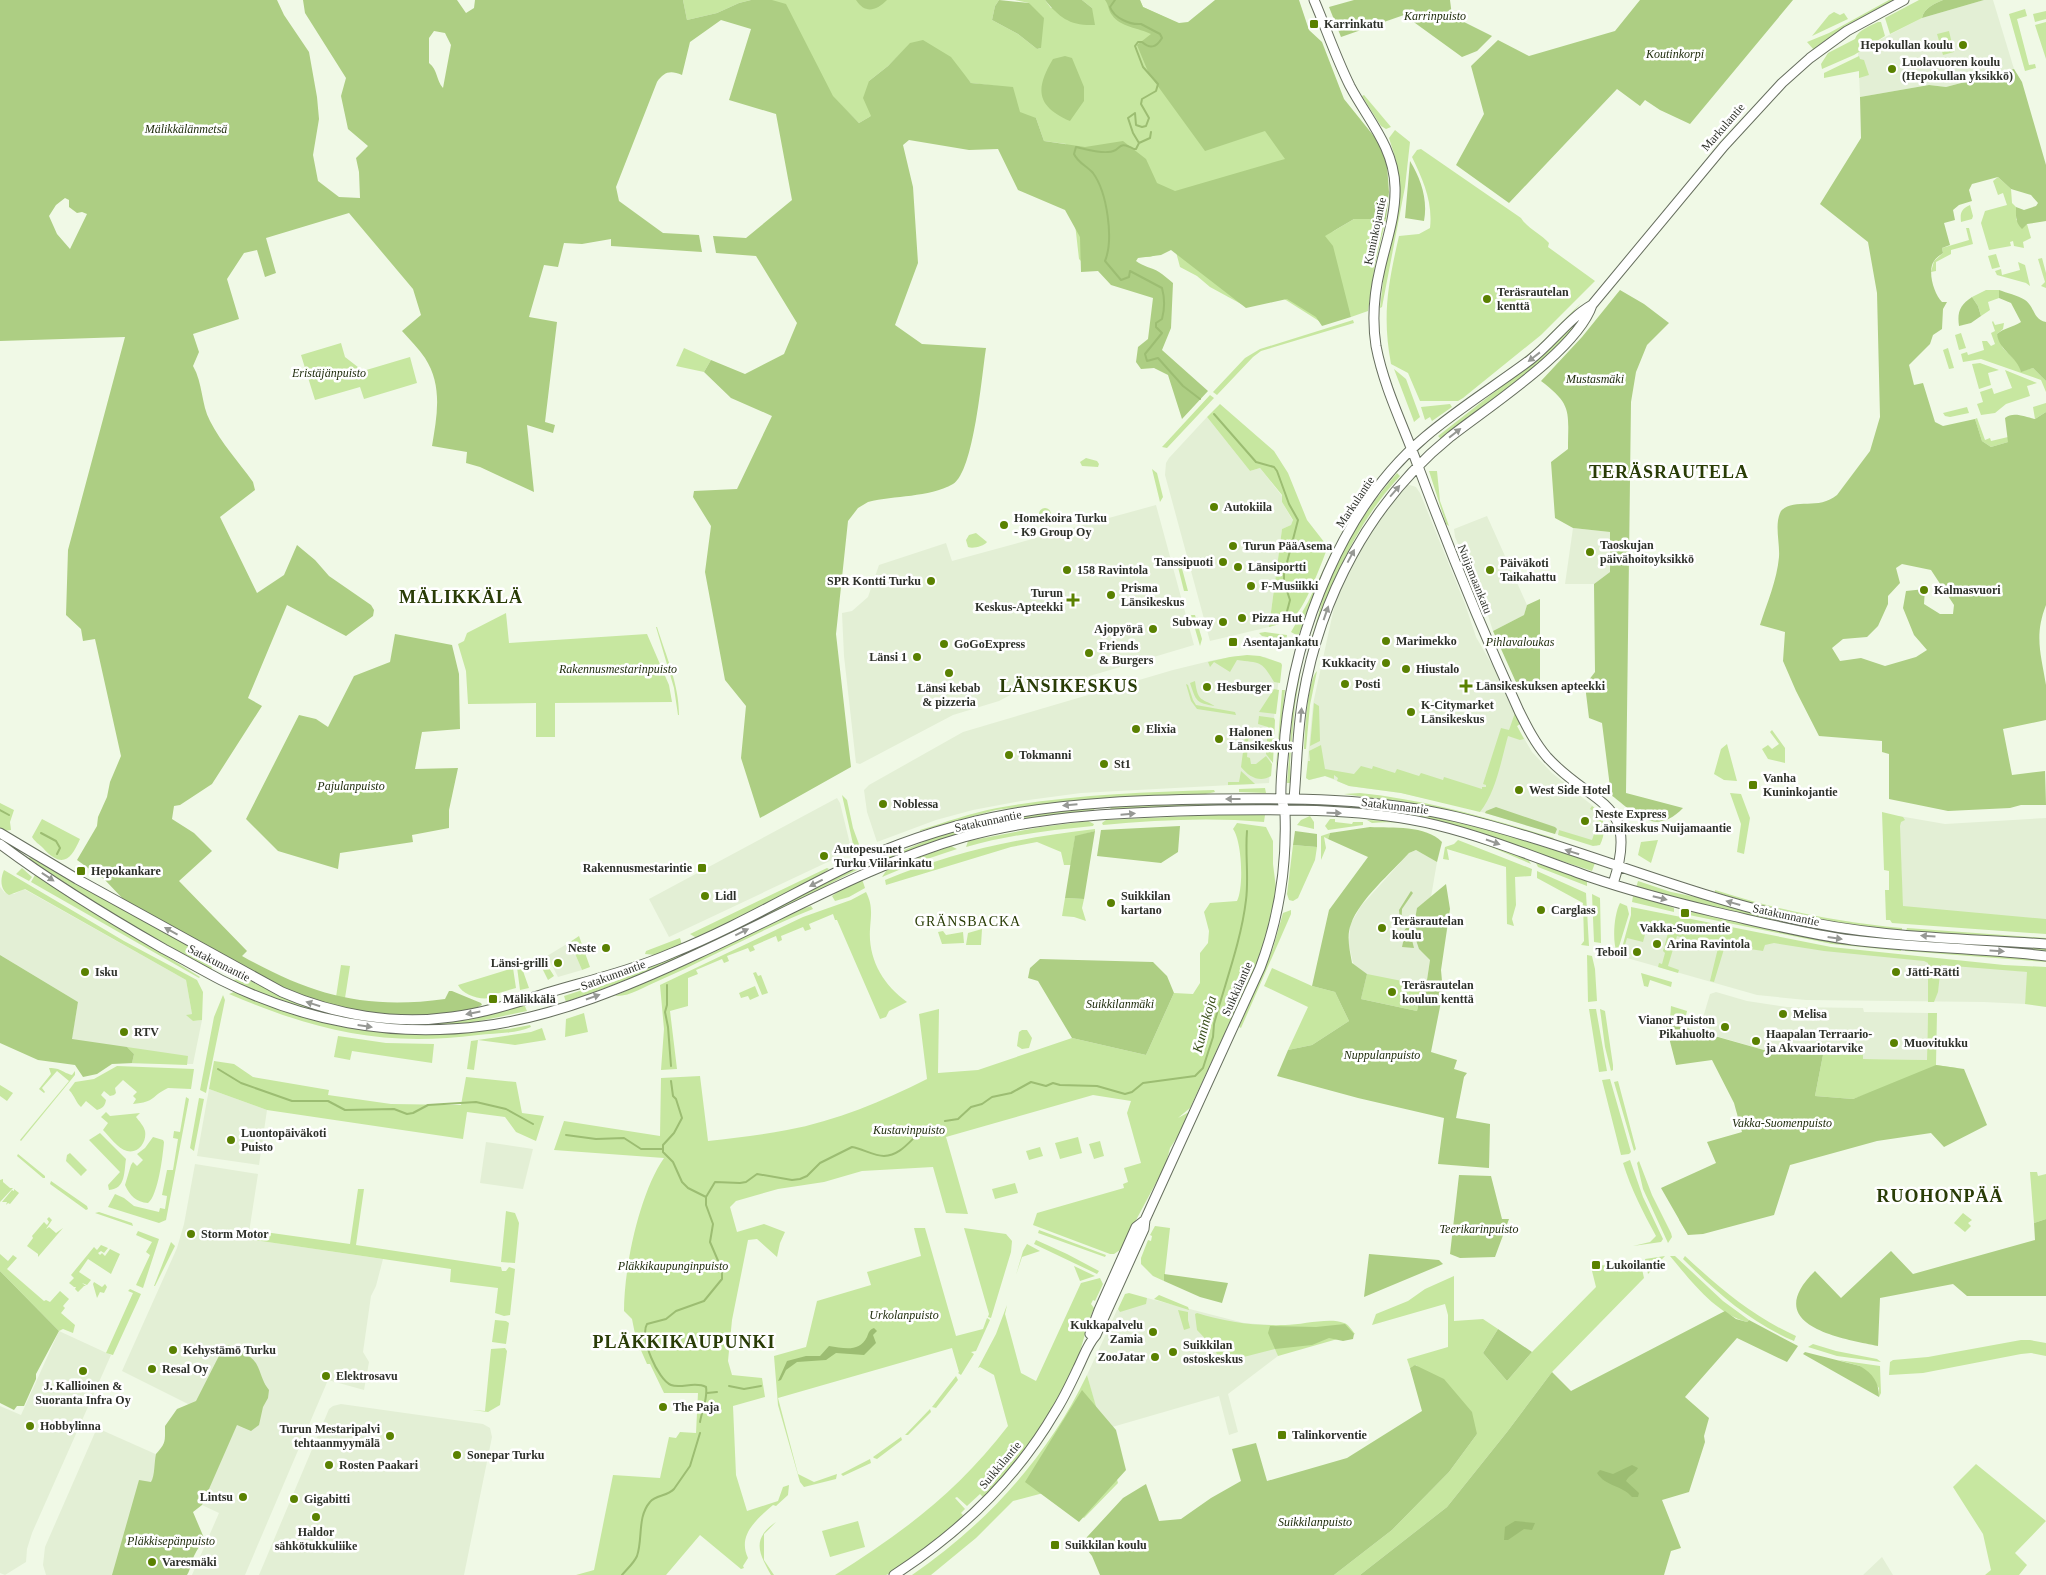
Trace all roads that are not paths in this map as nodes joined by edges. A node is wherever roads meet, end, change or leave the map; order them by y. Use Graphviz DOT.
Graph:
graph roads {
  1 [pos="1314,0"];
  2 [pos="1904,0"];
  3 [pos="1592,305"];
  4 [pos="1412,450"];
  5 [pos="1418,465"];
  6 [pos="1281,799"];
  7 [pos="1294,799"];
  8 [pos="1285,811"];
  9 [pos="0,833"];
  10 [pos="0,844"];
  11 [pos="1618,867"];
  12 [pos="1613,884"];
  13 [pos="2046,944"];
  14 [pos="2046,956"];
  15 [pos="894,1575"];
  1 -- 4 [label="main road, Kuninkojantie"];
  2 -- 3 [label="main road, Markulantie"];
  3 -- 4 [label="main road, Markulantie, one-way"];
  5 -- 3 [label="main road, Markulantie, one-way"];
  4 -- 5 [label="main road, Nuijamaankatu"];
  4 -- 6 [label="main road, Markulantie"];
  7 -- 5 [label="main road, Markulantie, one-way"];
  5 -- 11 [label="main road, Nuijamaankatu"];
  6 -- 7 [label="main road, Satakunnantie"];
  6 -- 8 [label="main road"];
  6 -- 9 [label="main road, Satakunnantie, one-way"];
  7 -- 8 [label="main road"];
  11 -- 7 [label="main road, Satakunnantie, one-way"];
  10 -- 8 [label="main road, Satakunnantie, one-way"];
  8 -- 12 [label="main road, Satakunnantie, one-way"];
  8 -- 15 [label="main road, Suikkilantie"];
  11 -- 12 [label="main road, Nuijamaankatu"];
  13 -- 11 [label="main road, Satakunnantie, one-way"];
  12 -- 14 [label="main road, Satakunnantie, one-way"];
}
